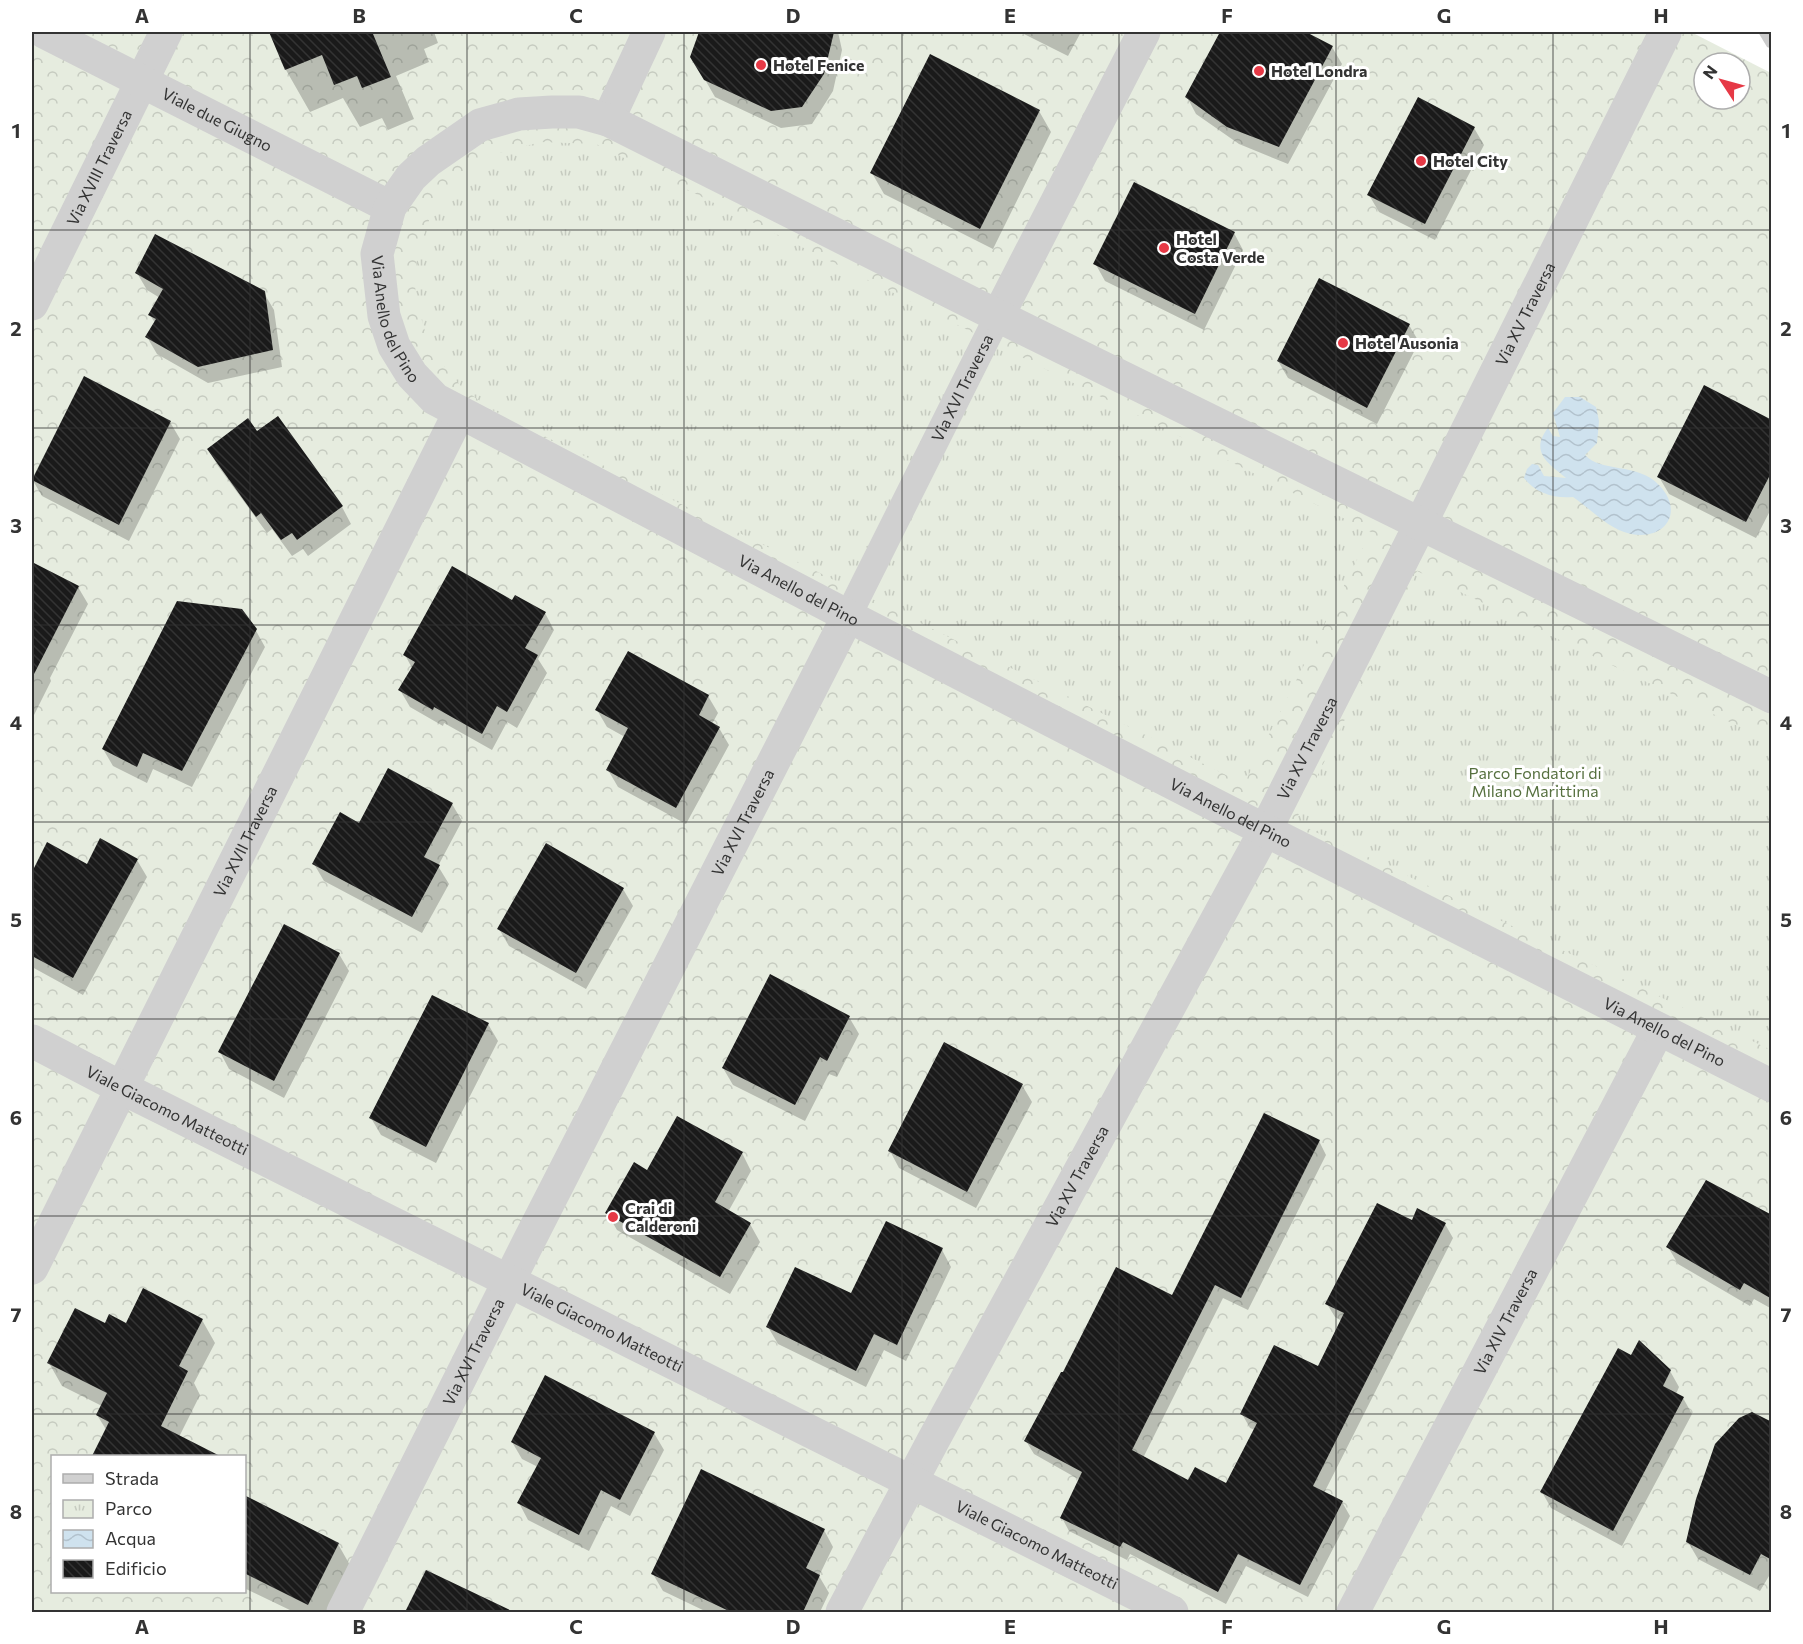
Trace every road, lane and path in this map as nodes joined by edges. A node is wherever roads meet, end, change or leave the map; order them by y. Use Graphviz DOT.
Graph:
graph roads {
  1 [pos="44,32"];
  2 [pos="166,32"];
  3 [pos="649,32"];
  4 [pos="1144,32"];
  5 [pos="1665,33"];
  6 [pos="142,80"];
  7 [pos="608,120"];
  8 [pos="390,207"];
  9 [pos="32,304"];
  10 [pos="998,316"];
  11 [pos="459,413"];
  12 [pos="1420,525"];
  13 [pos="848,616"];
  14 [pos="1772,697"];
  15 [pos="1265,831"];
  16 [pos="1658,1030"];
  17 [pos="32,1041"];
  18 [pos="1772,1086"];
  19 [pos="122,1088"];
  20 [pos="32,1268"];
  21 [pos="509,1281"];
  22 [pos="910,1483"];
  23 [pos="343,1612"];
  24 [pos="842,1612"];
  25 [pos="1172,1612"];
  26 [pos="1353,1612"];
  1 -- 6 [label="street, Viale due Giugno"];
  2 -- 6 [label="street, Via XVIII Traversa"];
  3 -- 7 [label="street"];
  4 -- 10 [label="street, Via XVI Traversa"];
  5 -- 12 [label="street, Via XV Traversa"];
  6 -- 8 [label="street, Viale due Giugno"];
  6 -- 9 [label="street, Via XVIII Traversa"];
  7 -- 8 [label="street, Via Anello del Pino"];
  7 -- 10 [label="street, Via Anello del Pino"];
  8 -- 11 [label="street, Via Anello del Pino"];
  10 -- 12 [label="street, Via Anello del Pino"];
  10 -- 13 [label="street, Via XVI Traversa"];
  11 -- 13 [label="street, Via Anello del Pino"];
  11 -- 19 [label="street, Via XVII Traversa"];
  12 -- 14 [label="street, Via Anello del Pino"];
  12 -- 15 [label="street, Via XV Traversa"];
  13 -- 15 [label="street, Via Anello del Pino"];
  13 -- 21 [label="street, Via XVI Traversa"];
  15 -- 16 [label="street, Via Anello del Pino"];
  15 -- 22 [label="street, Via XV Traversa"];
  16 -- 18 [label="street, Via Anello del Pino"];
  16 -- 26 [label="street, Via XIV Traversa"];
  17 -- 19 [label="street, Viale Giacomo Matteotti"];
  19 -- 20 [label="street, Via XVII Traversa"];
  19 -- 21 [label="street, Viale Giacomo Matteotti"];
  21 -- 22 [label="street, Viale Giacomo Matteotti"];
  21 -- 23 [label="street, Via XVI Traversa"];
  22 -- 24 [label="street, Via XV Traversa"];
  22 -- 25 [label="street, Viale Giacomo Matteotti"];
}
